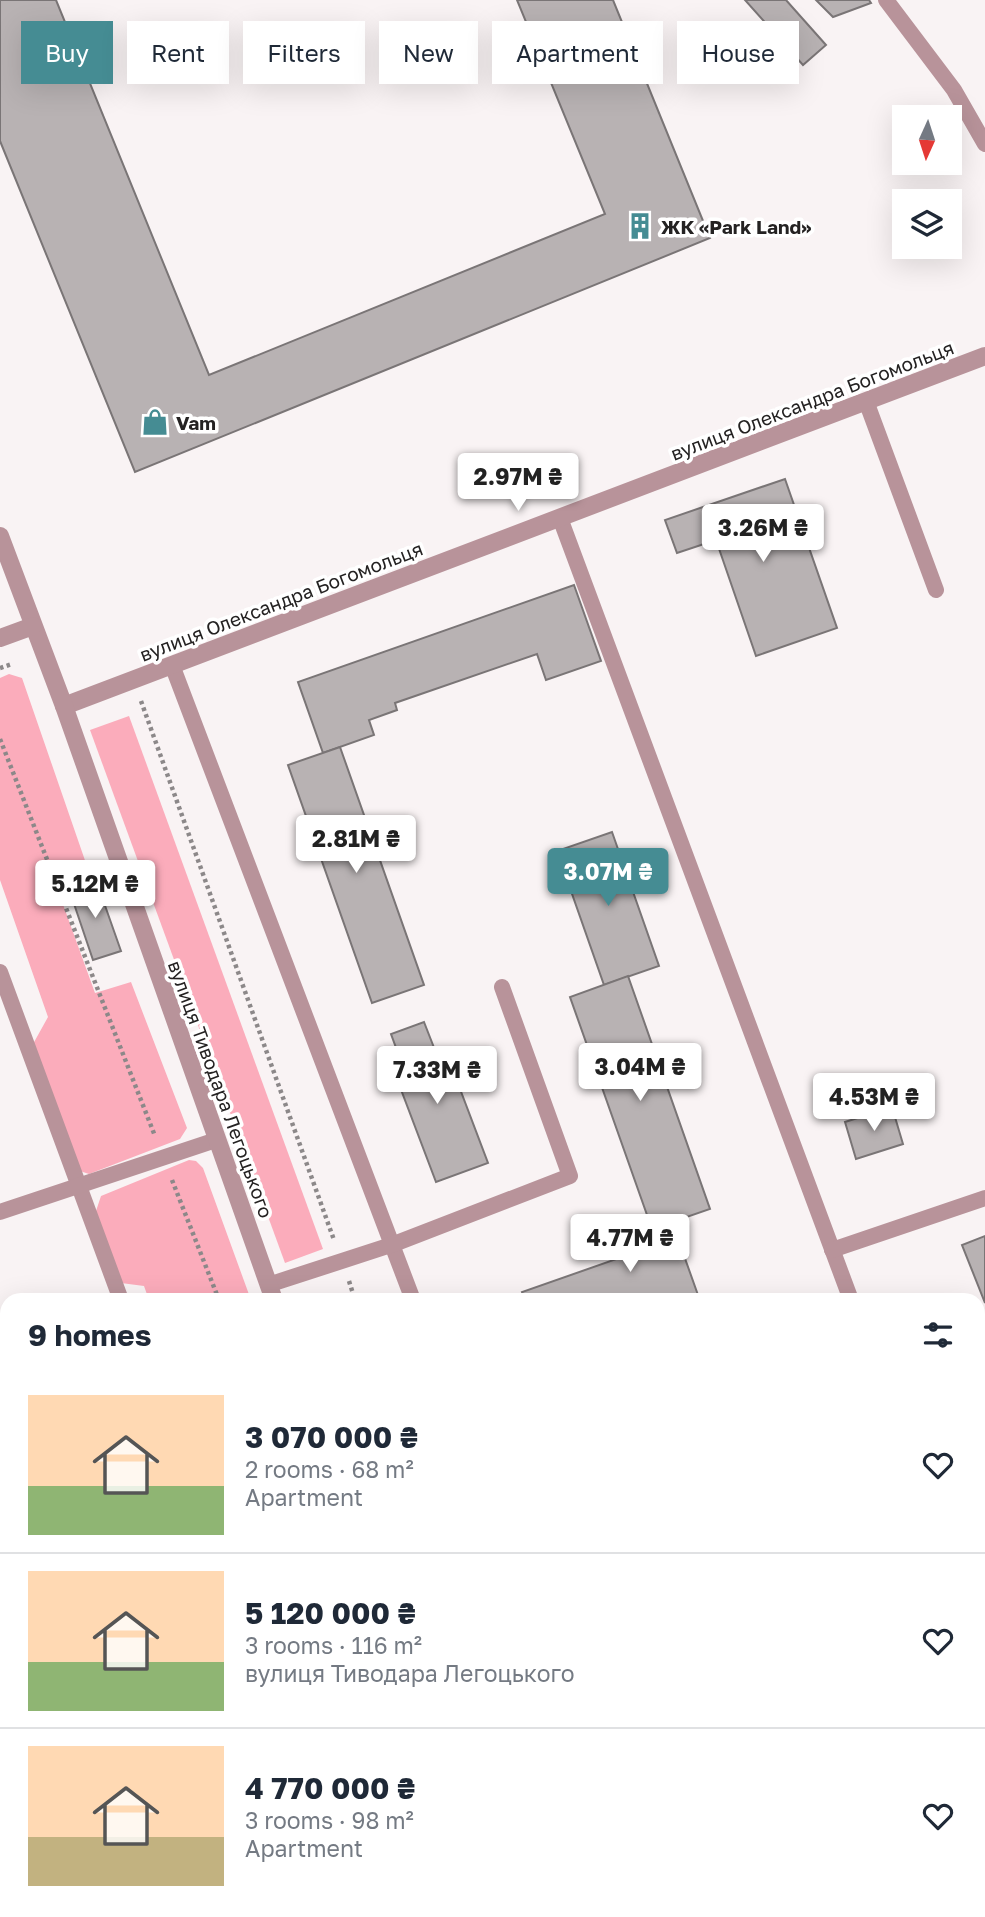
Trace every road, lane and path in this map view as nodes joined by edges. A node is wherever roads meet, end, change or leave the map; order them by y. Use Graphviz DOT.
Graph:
graph roads {
  1 [pos="886,0"];
  2 [pos="985,144"];
  3 [pos="985,356"];
  4 [pos="866,401"];
  5 [pos="560,518"];
  6 [pos="0,536"];
  7 [pos="936,590"];
  8 [pos="33,626"];
  9 [pos="0,638"];
  10 [pos="172,665"];
  11 [pos="133,680"];
  12 [pos="64,706"];
  13 [pos="0,739"];
  14 [pos="0,972"];
  15 [pos="502,987"];
  16 [pos="215,1140"];
  17 [pos="163,1157"];
  18 [pos="79,1186"];
  19 [pos="985,1198"];
  20 [pos="0,1212"];
  21 [pos="394,1244"];
  22 [pos="832,1250"];
  23 [pos="341,1260"];
  24 [pos="271,1292"];
  25 [pos="118,1293"];
  26 [pos="216,1293"];
  27 [pos="353,1293"];
  28 [pos="411,1293"];
  29 [pos="848,1293"];
  1 -- 2 [label="lane"];
  3 -- 4 [label="street, вулиця Олександра Богомольця"];
  4 -- 5 [label="street, вулиця Олександра Богомольця"];
  4 -- 7 [label="lane"];
  5 -- 10 [label="street, вулиця Олександра Богомольця"];
  5 -- 22 [label="lane"];
  6 -- 8 [label="street, вулиця Тиводара Легоцького"];
  8 -- 9 [label="street"];
  8 -- 12 [label="street, вулиця Тиводара Легоцького"];
  10 -- 11 [label="street, вулиця Олександра Богомольця"];
  10 -- 21 [label="lane"];
  11 -- 12 [label="street, вулиця Олександра Богомольця"];
  11 -- 23 [label="path"];
  12 -- 16 [label="street, вулиця Тиводара Легоцького"];
  13 -- 17 [label="path"];
  14 -- 18 [label="lane"];
  15 -- 21 [label="lane"];
  16 -- 17 [label="lane"];
  16 -- 24 [label="street, вулиця Тиводара Легоцького"];
  17 -- 18 [label="lane"];
  17 -- 26 [label="path"];
  18 -- 20 [label="lane"];
  18 -- 25 [label="lane"];
  19 -- 22 [label="lane"];
  21 -- 23 [label="lane"];
  21 -- 28 [label="lane"];
  22 -- 29 [label="lane"];
  23 -- 24 [label="lane"];
  23 -- 27 [label="path"];
}
